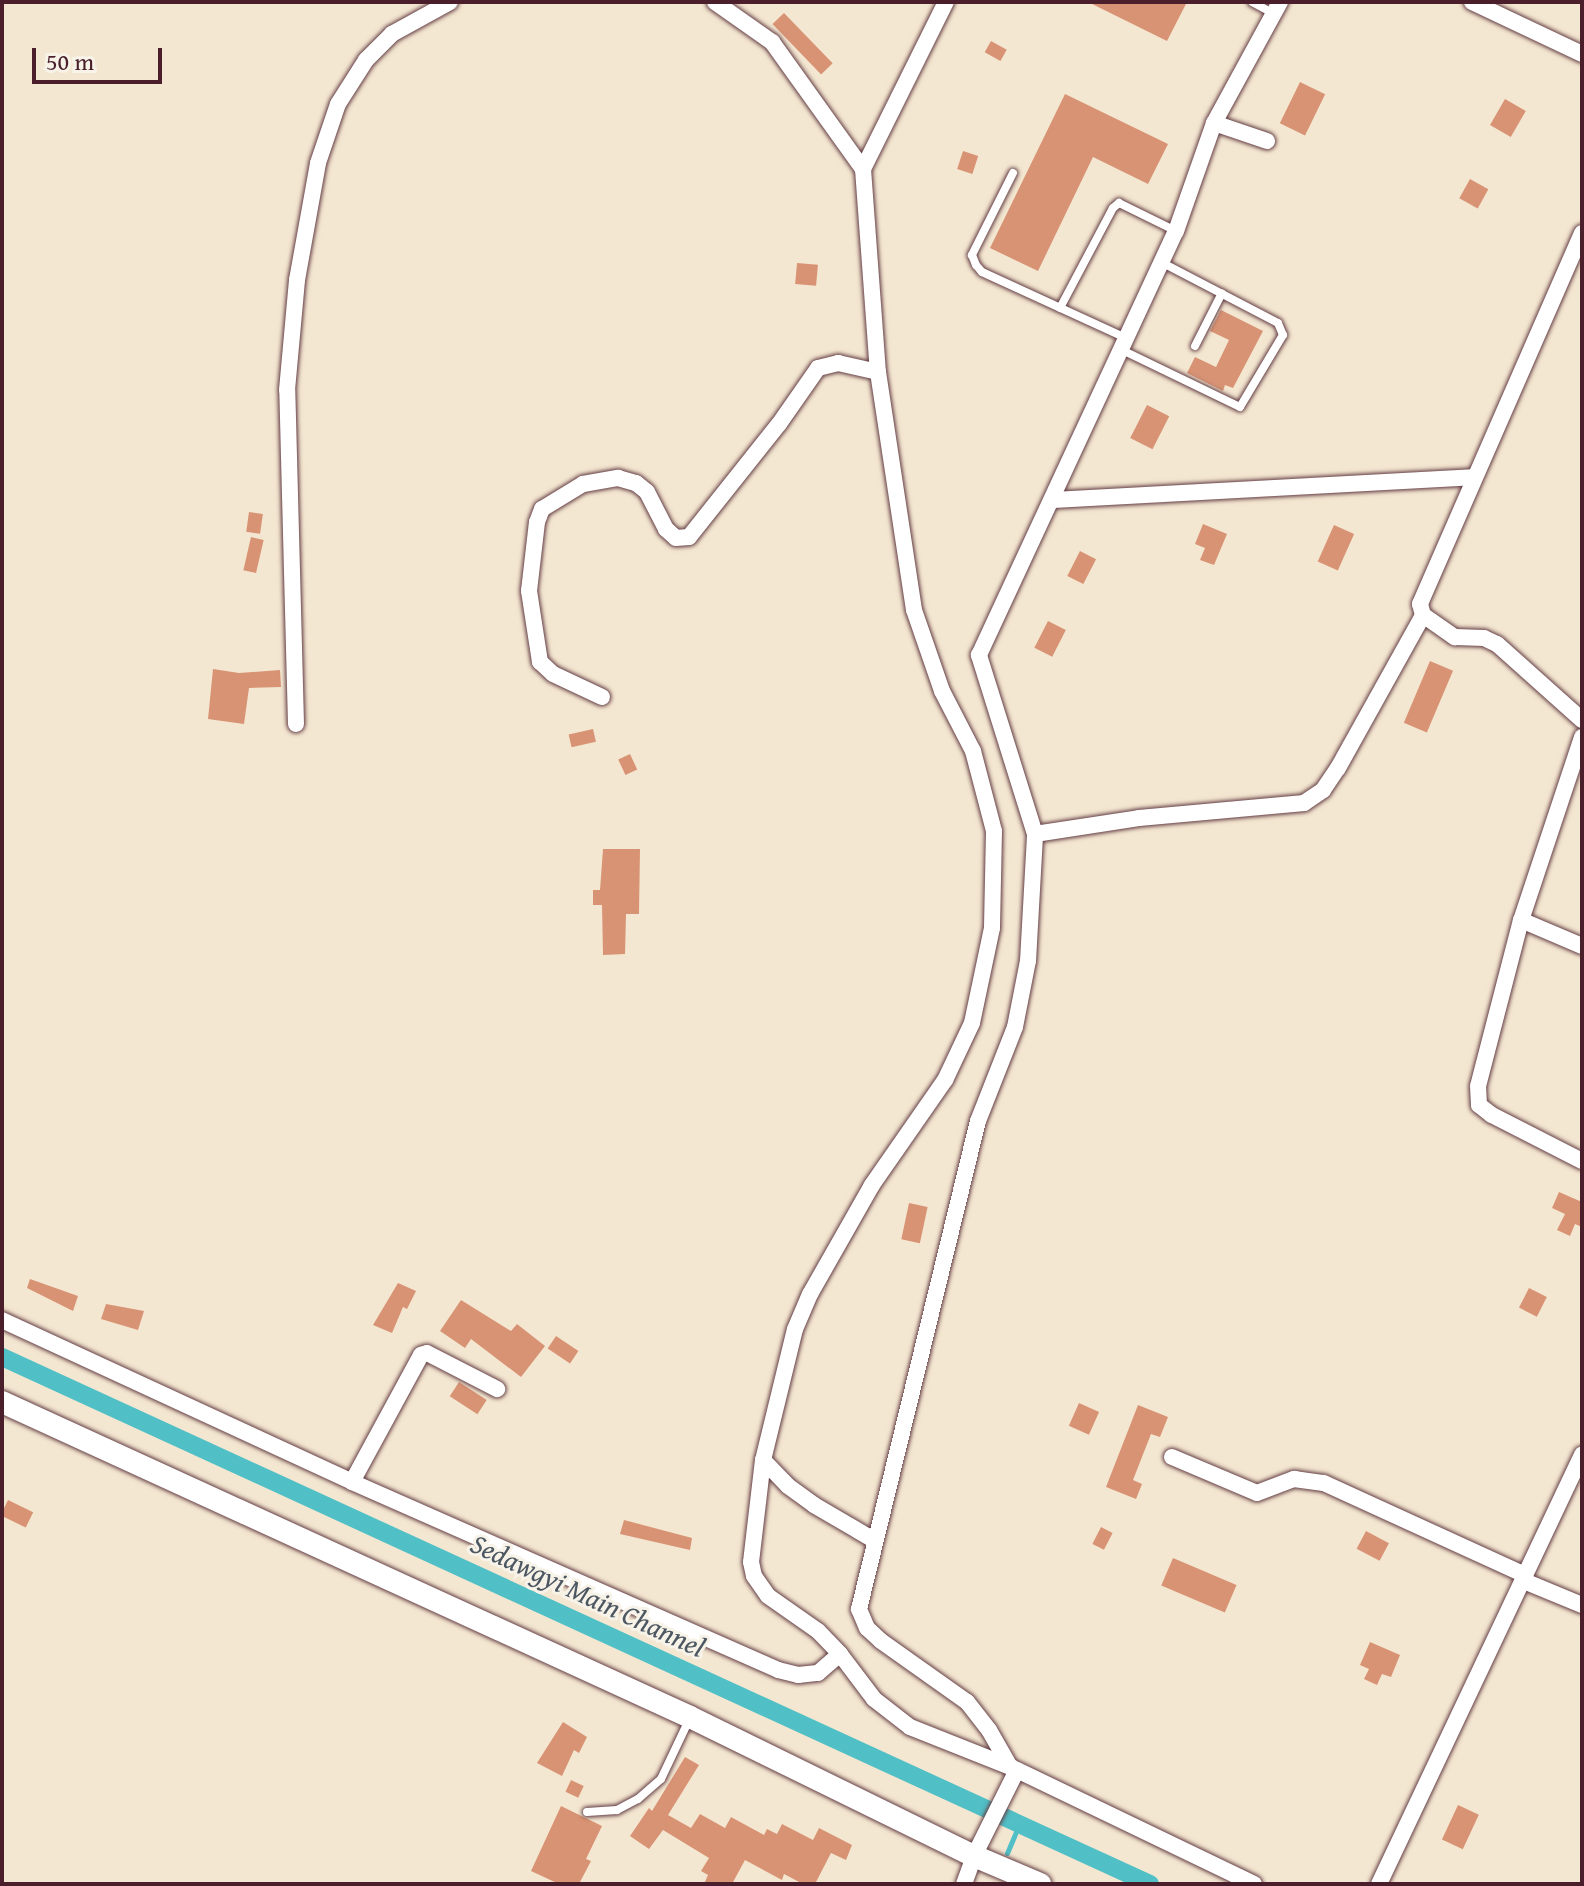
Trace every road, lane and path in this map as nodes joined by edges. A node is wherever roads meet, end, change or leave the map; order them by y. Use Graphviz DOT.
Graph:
graph roads {
  1 [pos="450,2"];
  2 [pos="715,2"];
  3 [pos="946,2"];
  4 [pos="1252,2"];
  5 [pos="1472,2"];
  6 [pos="1278,8"];
  7 [pos="1582,54"];
  8 [pos="1214,123"];
  9 [pos="1267,141"];
  10 [pos="863,169"];
  11 [pos="1013,173"];
  12 [pos="1176,231"];
  13 [pos="1582,233"];
  14 [pos="1161,262"];
  15 [pos="1222,293"];
  16 [pos="1060,308"];
  17 [pos="1123,344"];
  18 [pos="1195,346"];
  19 [pos="878,372"];
  20 [pos="1473,477"];
  21 [pos="1052,500"];
  22 [pos="1423,615"];
  23 [pos="602,697"];
  24 [pos="1582,720"];
  25 [pos="296,724"];
  26 [pos="1582,737"];
  27 [pos="1035,834"];
  28 [pos="1521,920"];
  29 [pos="1582,946"];
  30 [pos="1582,1161"];
  31 [pos="2,1320"];
  32 [pos="497,1389"];
  33 [pos="2,1402"];
  34 [pos="1582,1455"];
  35 [pos="1172,1457"];
  36 [pos="763,1460"];
  37 [pos="352,1482"];
  38 [pos="874,1540"];
  39 [pos="1524,1578"];
  40 [pos="1582,1605"];
  41 [pos="840,1654"];
  42 [pos="690,1717"];
  43 [pos="1013,1768"];
  44 [pos="587,1812"];
  45 [pos="977,1850"];
  46 [pos="1026,1881"];
  47 [pos="964,1884"];
  48 [pos="1254,1884"];
  49 [pos="1379,1884"];
  1 -- 25 [label="street"];
  2 -- 10 [label="street"];
  3 -- 10 [label="street"];
  4 -- 6 [label="lane"];
  5 -- 7 [label="street"];
  6 -- 8 [label="street"];
  8 -- 9 [label="street"];
  8 -- 12 [label="street"];
  10 -- 19 [label="street"];
  11 -- 16 [label="lane"];
  12 -- 14 [label="street"];
  12 -- 16 [label="lane"];
  13 -- 20 [label="street"];
  14 -- 15 [label="lane"];
  14 -- 17 [label="street"];
  15 -- 17 [label="lane"];
  15 -- 18 [label="lane"];
  16 -- 17 [label="lane"];
  17 -- 21 [label="street"];
  19 -- 23 [label="street"];
  19 -- 36 [label="street"];
  20 -- 21 [label="street"];
  20 -- 22 [label="street"];
  21 -- 27 [label="street"];
  22 -- 24 [label="street"];
  22 -- 27 [label="street"];
  26 -- 28 [label="street"];
  27 -- 38 [label="street"];
  28 -- 29 [label="street"];
  28 -- 30 [label="street"];
  31 -- 37 [label="street"];
  32 -- 37 [label="street"];
  33 -- 42 [label="street"];
  34 -- 39 [label="street"];
  35 -- 39 [label="street"];
  36 -- 38 [label="street"];
  36 -- 41 [label="street"];
  37 -- 41 [label="street"];
  38 -- 43 [label="street"];
  39 -- 40 [label="street"];
  39 -- 49 [label="street"];
  41 -- 43 [label="street"];
  42 -- 44 [label="lane"];
  42 -- 45 [label="street"];
  43 -- 45 [label="street"];
  43 -- 48 [label="street"];
  45 -- 46 [label="street"];
  45 -- 47 [label="street"];
}
